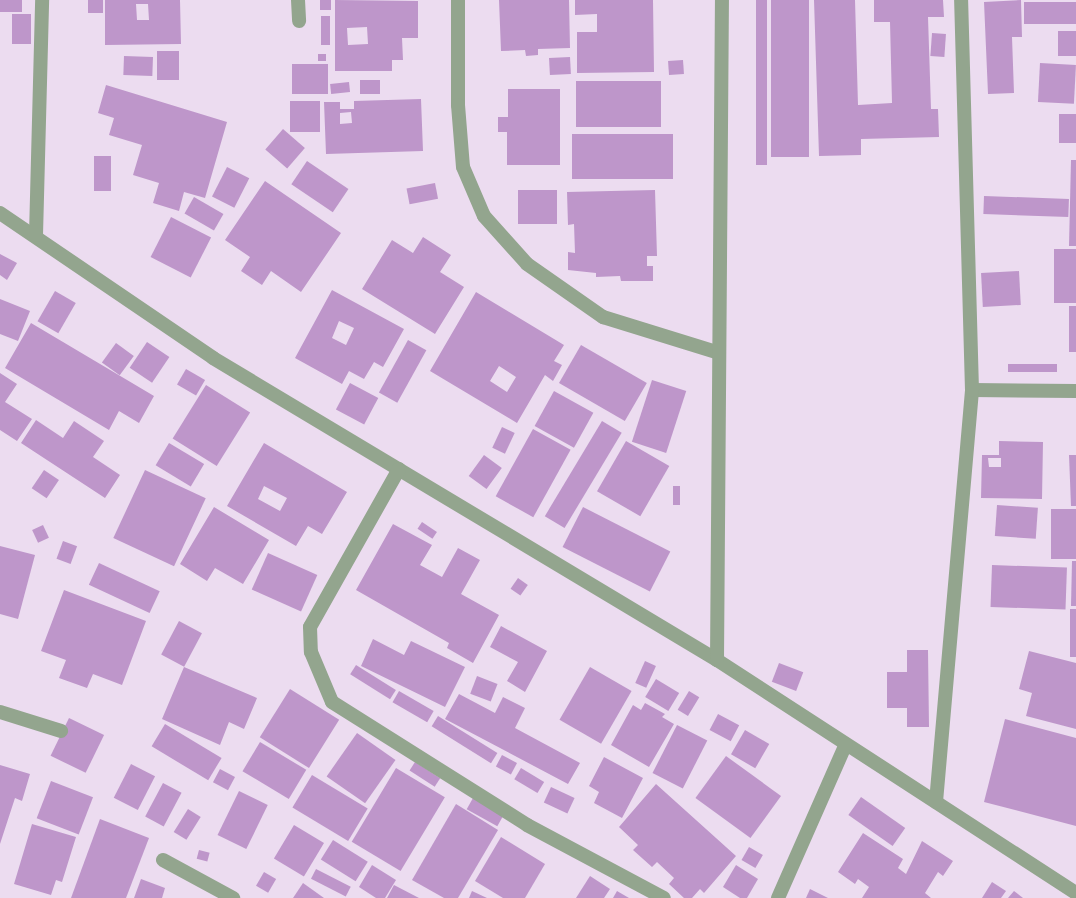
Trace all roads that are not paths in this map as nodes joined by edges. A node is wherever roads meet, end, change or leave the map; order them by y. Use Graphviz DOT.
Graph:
graph roads {
  1 [pos="42,0"];
  2 [pos="298,0"];
  3 [pos="458,0"];
  4 [pos="722,0"];
  5 [pos="962,0"];
  6 [pos="298,21"];
  7 [pos="0,213"];
  8 [pos="36,235"];
  9 [pos="719,353"];
  10 [pos="972,390"];
  11 [pos="1076,391"];
  12 [pos="399,470"];
  13 [pos="717,660"];
  14 [pos="0,712"];
  15 [pos="61,731"];
  16 [pos="846,744"];
  17 [pos="936,802"];
  18 [pos="163,860"];
  19 [pos="1076,893"];
  20 [pos="233,898"];
  21 [pos="664,898"];
  22 [pos="778,898"];
  1 -- 8 [label="street"];
  2 -- 6 [label="street"];
  3 -- 9 [label="street"];
  4 -- 9 [label="street"];
  5 -- 10 [label="street"];
  7 -- 8 [label="street"];
  8 -- 12 [label="street"];
  9 -- 13 [label="street"];
  10 -- 11 [label="street"];
  10 -- 17 [label="street"];
  12 -- 13 [label="street"];
  12 -- 21 [label="street"];
  13 -- 16 [label="street"];
  14 -- 15 [label="street"];
  16 -- 17 [label="street"];
  16 -- 22 [label="street"];
  17 -- 19 [label="street"];
  18 -- 20 [label="street"];
}
